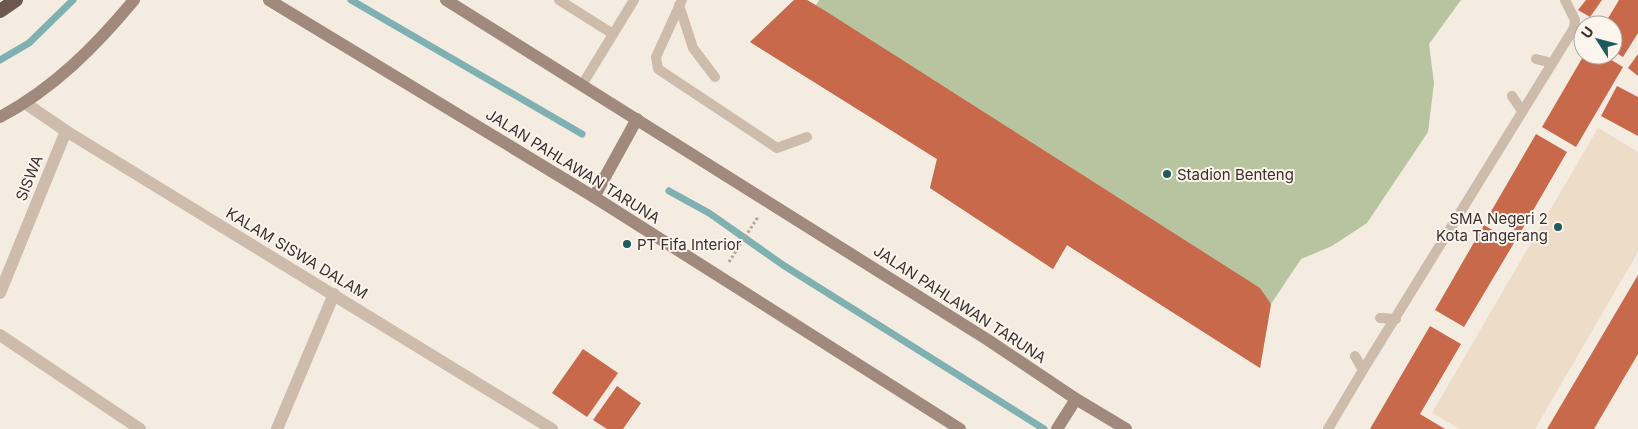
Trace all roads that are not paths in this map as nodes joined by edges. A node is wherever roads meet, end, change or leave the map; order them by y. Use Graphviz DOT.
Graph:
graph roads {
  1 [pos="16,0"];
  2 [pos="134,0"];
  3 [pos="269,0"];
  4 [pos="559,0"];
  5 [pos="634,0"];
  6 [pos="1565,0"];
  7 [pos="451,1"];
  8 [pos="681,3"];
  9 [pos="0,11"];
  10 [pos="613,34"];
  11 [pos="1536,59"];
  12 [pos="1552,63"];
  13 [pos="715,77"];
  14 [pos="582,85"];
  15 [pos="1512,96"];
  16 [pos="25,104"];
  17 [pos="1522,111"];
  18 [pos="0,116"];
  19 [pos="637,119"];
  20 [pos="66,131"];
  21 [pos="807,137"];
  22 [pos="594,197"];
  23 [pos="0,294"];
  24 [pos="334,294"];
  25 [pos="1380,318"];
  26 [pos="1396,318"];
  27 [pos="0,335"];
  28 [pos="1354,356"];
  29 [pos="1363,370"];
  30 [pos="1076,399"];
  31 [pos="140,429"];
  32 [pos="277,429"];
  33 [pos="552,429"];
  34 [pos="960,429"];
  35 [pos="1057,429"];
  36 [pos="1126,429"];
  37 [pos="1328,429"];
  1 -- 9 [label="highway"];
  2 -- 16 [label="main road"];
  3 -- 22 [label="main road, JALAN PAHLAWAN TARUNA"];
  4 -- 10 [label="lane"];
  5 -- 10 [label="lane"];
  6 -- 12 [label="lane"];
  7 -- 14 [label="main road, JALAN PAHLAWAN TARUNA"];
  8 -- 13 [label="lane"];
  8 -- 21 [label="lane"];
  10 -- 14 [label="lane"];
  11 -- 12 [label="lane"];
  12 -- 17 [label="lane"];
  14 -- 19 [label="main road, JALAN PAHLAWAN TARUNA"];
  15 -- 17 [label="lane"];
  16 -- 18 [label="main road"];
  16 -- 20 [label="street, KALAM SISWA DALAM"];
  17 -- 26 [label="lane"];
  19 -- 22 [label="main road"];
  19 -- 30 [label="main road, JALAN PAHLAWAN TARUNA"];
  20 -- 23 [label="street, SISWA"];
  20 -- 24 [label="street, KALAM SISWA DALAM"];
  22 -- 34 [label="main road, JALAN PAHLAWAN TARUNA"];
  24 -- 32 [label="street"];
  24 -- 33 [label="street, KALAM SISWA DALAM"];
  25 -- 26 [label="lane"];
  26 -- 29 [label="lane"];
  27 -- 31 [label="street"];
  28 -- 29 [label="lane"];
  29 -- 37 [label="lane"];
  30 -- 35 [label="main road"];
  30 -- 36 [label="main road, JALAN PAHLAWAN TARUNA"];
}
